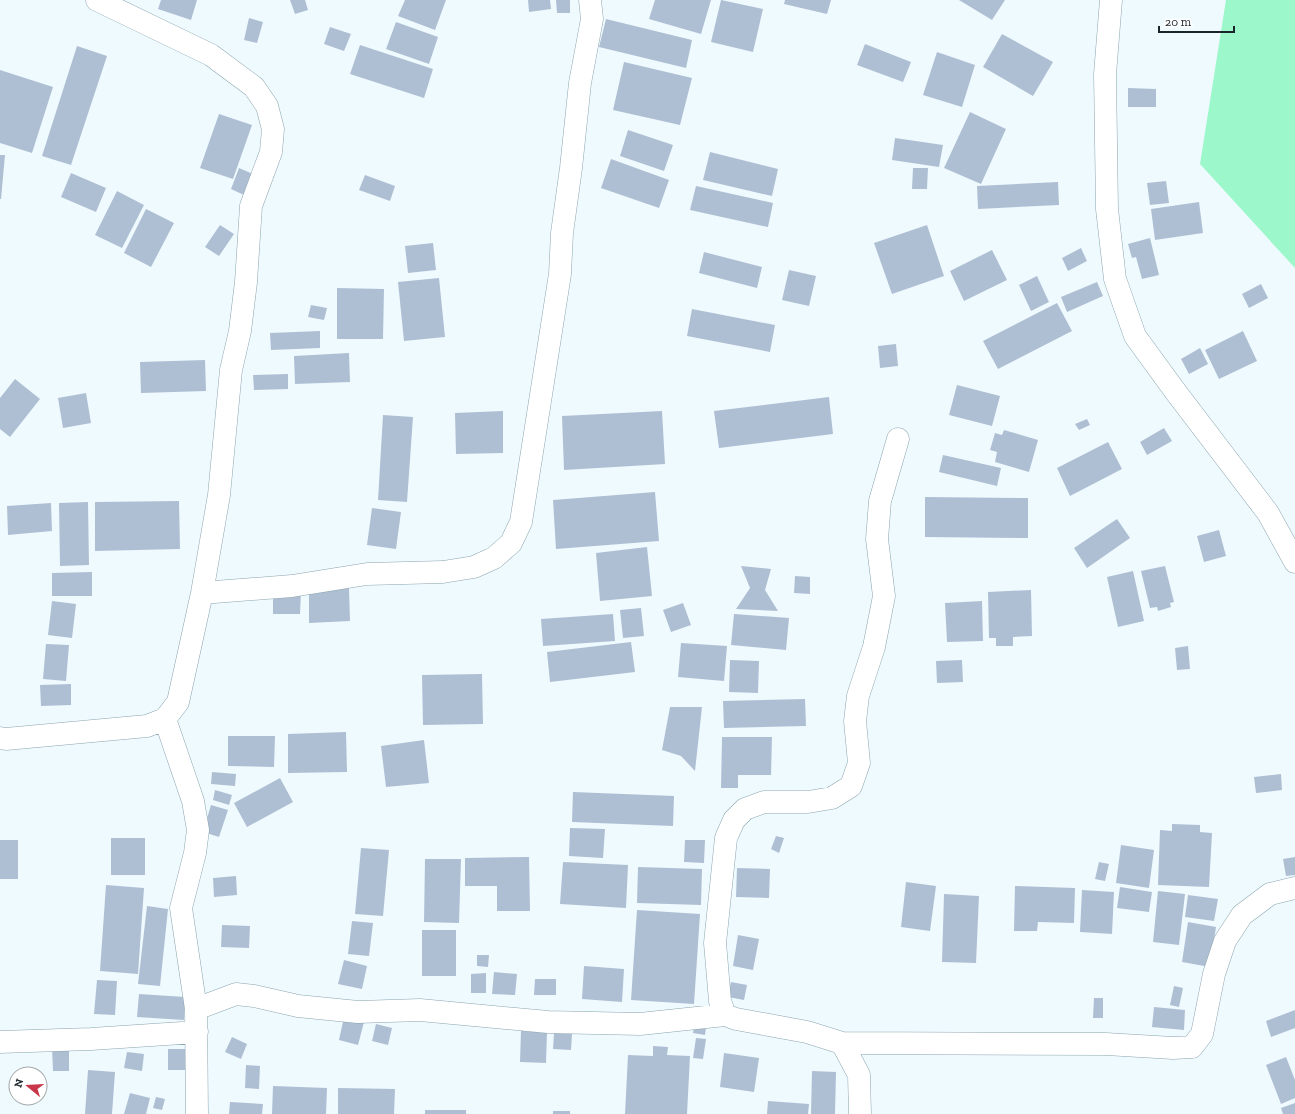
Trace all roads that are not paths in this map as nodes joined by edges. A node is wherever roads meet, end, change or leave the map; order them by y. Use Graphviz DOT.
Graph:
graph roads {
  1 [pos="97,0"];
  2 [pos="590,0"];
  3 [pos="1111,0"];
  4 [pos="898,439"];
  5 [pos="1295,562"];
  6 [pos="202,593"];
  7 [pos="165,719"];
  8 [pos="0,738"];
  9 [pos="1295,888"];
  10 [pos="196,1009"];
  11 [pos="725,1015"];
  12 [pos="197,1032"];
  13 [pos="0,1042"];
  14 [pos="842,1043"];
  15 [pos="197,1114"];
  16 [pos="860,1114"];
  1 -- 6 [label="street"];
  2 -- 6 [label="street"];
  3 -- 5 [label="street"];
  4 -- 11 [label="street"];
  6 -- 7 [label="street"];
  7 -- 8 [label="street"];
  7 -- 10 [label="street"];
  9 -- 14 [label="street"];
  10 -- 11 [label="street"];
  10 -- 12 [label="street"];
  11 -- 14 [label="street"];
  12 -- 13 [label="street"];
  12 -- 15 [label="street"];
  14 -- 16 [label="street"];
}
